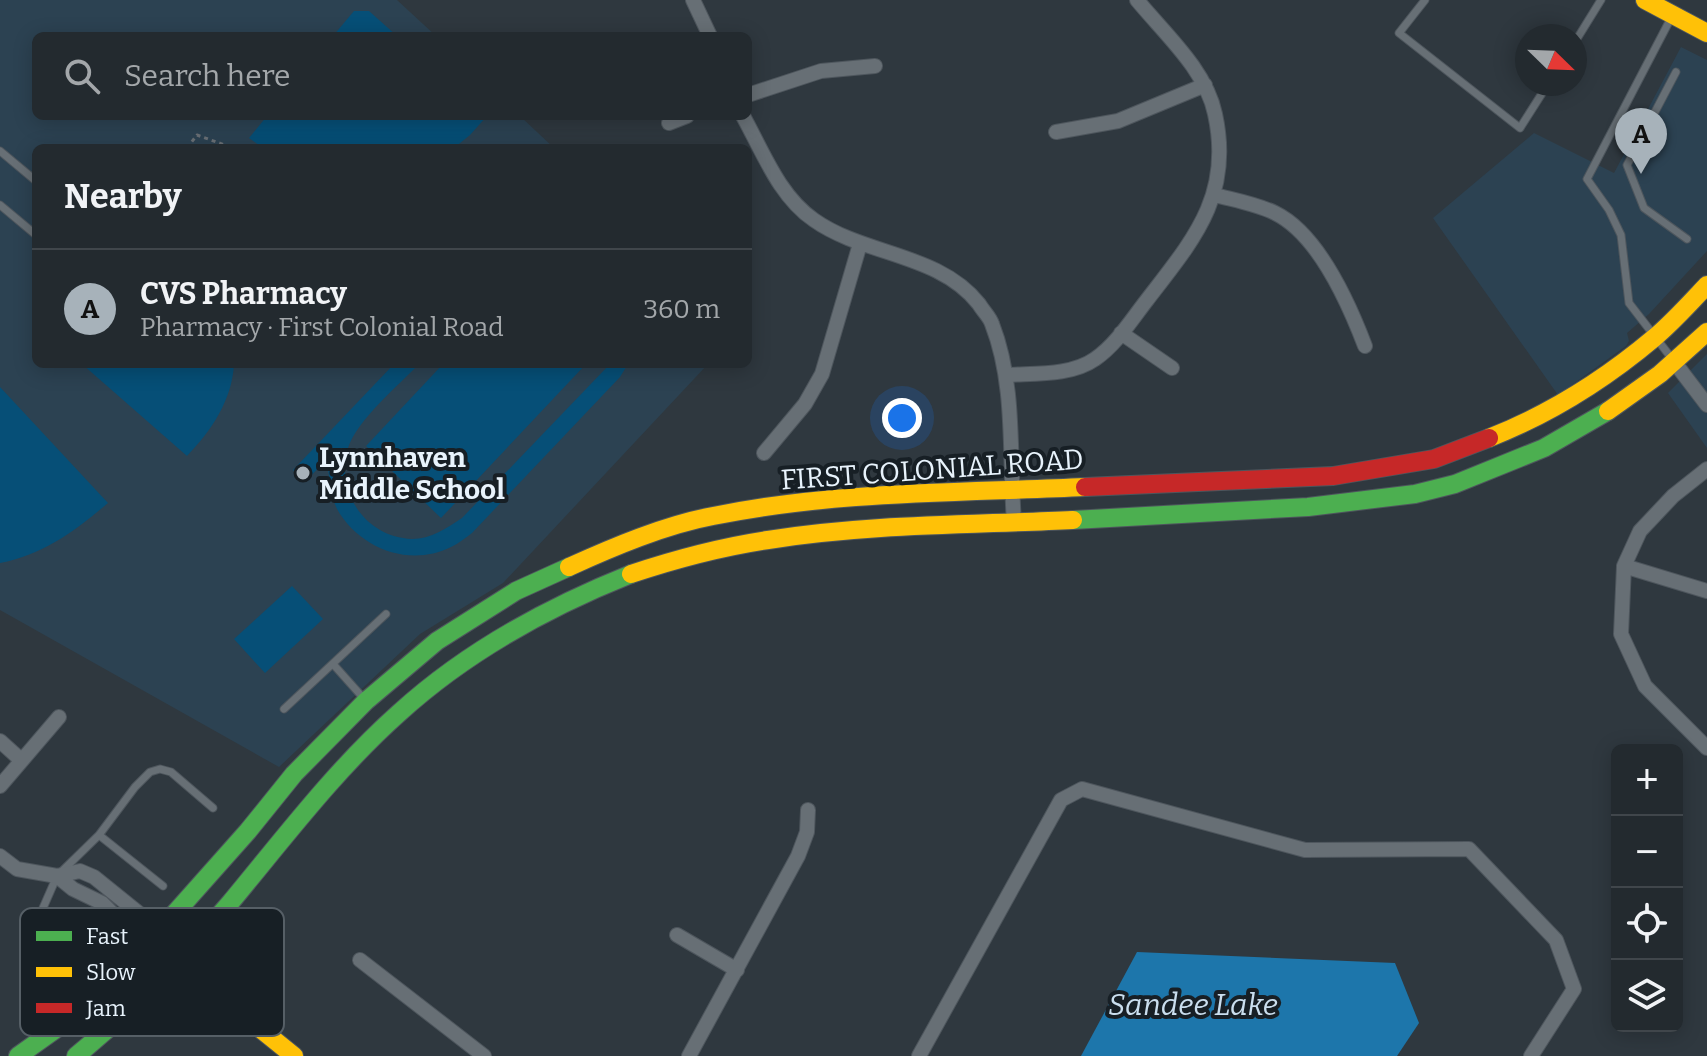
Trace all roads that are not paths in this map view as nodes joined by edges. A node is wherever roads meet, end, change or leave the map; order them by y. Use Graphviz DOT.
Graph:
graph roads {
  1 [pos="693,0"];
  2 [pos="1137,0"];
  3 [pos="1425,0"];
  4 [pos="1601,0"];
  5 [pos="1645,0"];
  6 [pos="1672,16"];
  7 [pos="1586,24"];
  8 [pos="708,32"];
  9 [pos="1707,33"];
  10 [pos="875,66"];
  11 [pos="1676,72"];
  12 [pos="1205,85"];
  13 [pos="752,94"];
  14 [pos="1540,96"];
  15 [pos="677,120"];
  16 [pos="745,120"];
  17 [pos="669,123"];
  18 [pos="1056,132"];
  19 [pos="0,151"];
  20 [pos="32,178"];
  21 [pos="1215,195"];
  22 [pos="0,205"];
  23 [pos="32,232"];
  24 [pos="1687,239"];
  25 [pos="860,244"];
  26 [pos="1707,285"];
  27 [pos="1707,332"];
  28 [pos="1121,333"];
  29 [pos="1656,337"];
  30 [pos="1365,346"];
  31 [pos="1675,363"];
  32 [pos="1172,368"];
  33 [pos="1006,375"];
  34 [pos="1707,405"];
  35 [pos="764,453"];
  36 [pos="1707,469"];
  37 [pos="1012,490"];
  38 [pos="1014,522"];
  39 [pos="1624,566"];
  40 [pos="1707,591"];
  41 [pos="386,614"];
  42 [pos="333,664"];
  43 [pos="366,701"];
  44 [pos="284,709"];
  45 [pos="59,717"];
  46 [pos="0,741"];
  47 [pos="1707,748"];
  48 [pos="21,760"];
  49 [pos="0,786"];
  50 [pos="213,808"];
  51 [pos="808,810"];
  52 [pos="99,835"];
  53 [pos="0,856"];
  54 [pos="57,876"];
  55 [pos="163,886"];
  56 [pos="43,908"];
  57 [pos="107,908"];
  58 [pos="180,908"];
  59 [pos="226,908"];
  60 [pos="677,935"];
  61 [pos="360,960"];
  62 [pos="737,970"];
  63 [pos="46,1036"];
  64 [pos="103,1036"];
  65 [pos="269,1036"];
  66 [pos="18,1056"];
  67 [pos="76,1056"];
  68 [pos="294,1056"];
  69 [pos="484,1056"];
  70 [pos="689,1056"];
  71 [pos="919,1056"];
  72 [pos="1531,1056"];
  1 -- 8 [label="street"];
  2 -- 12 [label="street"];
  3 -- 14 [label="lane"];
  4 -- 7 [label="lane"];
  5 -- 6 [label="main road"];
  6 -- 9 [label="main road"];
  6 -- 29 [label="lane"];
  10 -- 13 [label="street"];
  11 -- 24 [label="lane"];
  12 -- 18 [label="street"];
  12 -- 21 [label="street"];
  15 -- 17 [label="street"];
  16 -- 25 [label="street"];
  19 -- 20 [label="lane"];
  21 -- 28 [label="street"];
  21 -- 30 [label="street"];
  22 -- 23 [label="lane"];
  25 -- 33 [label="street"];
  25 -- 35 [label="street"];
  26 -- 29 [label="main road, FIRST COLONIAL ROAD"];
  27 -- 31 [label="main road, FIRST COLONIAL ROAD"];
  28 -- 32 [label="street"];
  28 -- 33 [label="street"];
  29 -- 31 [label="lane"];
  29 -- 37 [label="main road, FIRST COLONIAL ROAD"];
  31 -- 34 [label="street"];
  31 -- 38 [label="main road, FIRST COLONIAL ROAD"];
  33 -- 37 [label="street"];
  36 -- 39 [label="street"];
  37 -- 38 [label="street"];
  37 -- 43 [label="main road, FIRST COLONIAL ROAD"];
  38 -- 59 [label="main road, FIRST COLONIAL ROAD"];
  39 -- 40 [label="street"];
  39 -- 47 [label="street"];
  41 -- 42 [label="lane"];
  42 -- 43 [label="lane"];
  42 -- 44 [label="lane"];
  43 -- 58 [label="main road, FIRST COLONIAL ROAD"];
  45 -- 48 [label="street"];
  46 -- 48 [label="street"];
  48 -- 49 [label="street"];
  50 -- 52 [label="lane"];
  51 -- 62 [label="street"];
  52 -- 54 [label="lane"];
  52 -- 55 [label="lane"];
  53 -- 54 [label="street"];
  54 -- 56 [label="lane"];
  54 -- 57 [label="street"];
  60 -- 62 [label="street"];
  61 -- 69 [label="street"];
  62 -- 70 [label="street"];
  63 -- 66 [label="main road, FIRST COLONIAL ROAD"];
  64 -- 67 [label="main road, FIRST COLONIAL ROAD"];
  65 -- 68 [label="main road"];
  71 -- 72 [label="street"];
}
